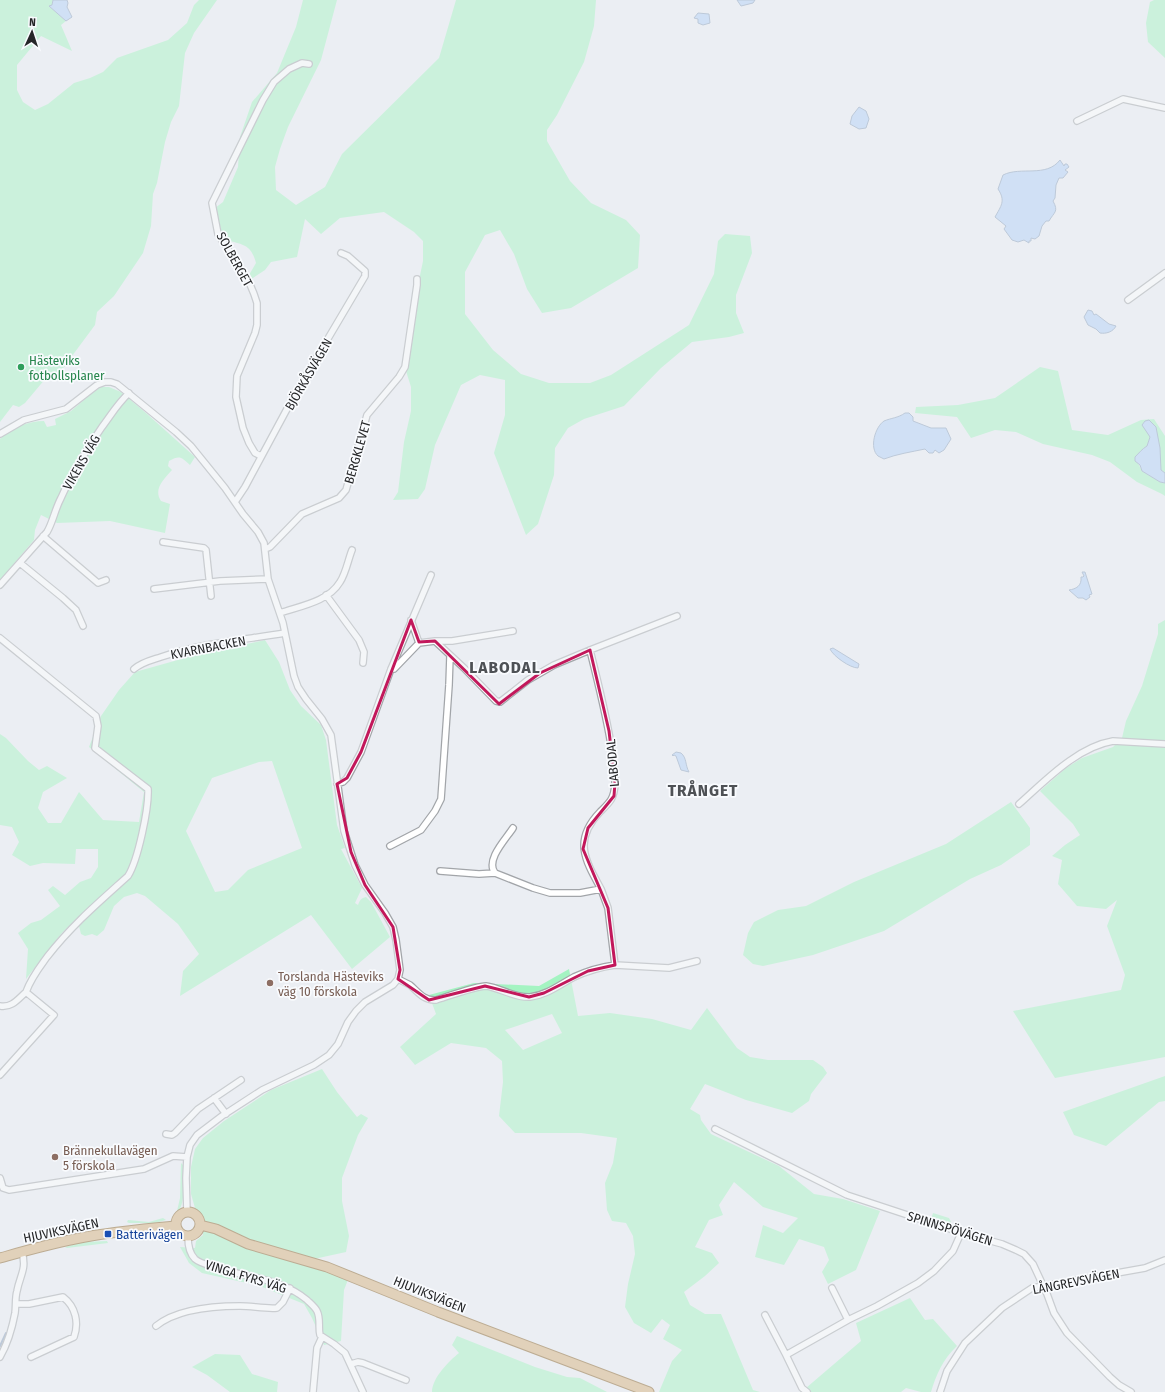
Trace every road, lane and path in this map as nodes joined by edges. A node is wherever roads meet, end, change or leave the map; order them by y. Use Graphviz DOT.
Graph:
graph roads {
  1 [pos="309,64"];
  2 [pos="1165,108"];
  3 [pos="1077,121"];
  4 [pos="341,253"];
  5 [pos="1165,273"];
  6 [pos="417,279"];
  7 [pos="1128,300"];
  8 [pos="129,393"];
  9 [pos="0,434"];
  10 [pos="261,456"];
  11 [pos="235,502"];
  12 [pos="43,536"];
  13 [pos="163,542"];
  14 [pos="265,549"];
  15 [pos="352,550"];
  16 [pos="20,563"];
  17 [pos="431,575"];
  18 [pos="268,579"];
  19 [pos="106,580"];
  20 [pos="209,583"];
  21 [pos="0,585"];
  22 [pos="154,589"];
  23 [pos="326,595"];
  24 [pos="210,596"];
  25 [pos="280,613"];
  26 [pos="677,616"];
  27 [pos="411,620"];
  28 [pos="83,626"];
  29 [pos="513,631"];
  30 [pos="285,633"];
  31 [pos="0,638"];
  32 [pos="435,642"];
  33 [pos="419,643"];
  34 [pos="590,650"];
  35 [pos="450,656"];
  36 [pos="363,663"];
  37 [pos="134,669"];
  38 [pos="391,669"];
  39 [pos="1165,744"];
  40 [pos="337,784"];
  41 [pos="1019,804"];
  42 [pos="513,828"];
  43 [pos="390,846"];
  44 [pos="440,871"];
  45 [pos="495,873"];
  46 [pos="601,889"];
  47 [pos="697,961"];
  48 [pos="615,965"];
  49 [pos="398,979"];
  50 [pos="26,992"];
  51 [pos="0,1006"];
  52 [pos="0,1075"];
  53 [pos="240,1080"];
  54 [pos="214,1098"];
  55 [pos="226,1114"];
  56 [pos="715,1129"];
  57 [pos="166,1134"];
  58 [pos="187,1157"];
  59 [pos="0,1178"];
  60 [pos="2,1189"];
  61 [pos="187,1212"];
  62 [pos="200,1225"];
  63 [pos="176,1226"];
  64 [pos="961,1233"];
  65 [pos="188,1237"];
  66 [pos="22,1252"];
  67 [pos="0,1258"];
  68 [pos="1165,1260"];
  69 [pos="1043,1285"];
  70 [pos="290,1288"];
  71 [pos="832,1288"];
  72 [pos="16,1304"];
  73 [pos="766,1315"];
  74 [pos="848,1320"];
  75 [pos="156,1326"];
  76 [pos="322,1338"];
  77 [pos="786,1355"];
  78 [pos="31,1356"];
  79 [pos="0,1357"];
  80 [pos="351,1364"];
  81 [pos="406,1380"];
  82 [pos="313,1392"];
  83 [pos="363,1392"];
  84 [pos="649,1392"];
  85 [pos="807,1392"];
  86 [pos="940,1392"];
  87 [pos="1131,1392"];
  1 -- 10 [label="street, SOLBERGET"];
  2 -- 3 [label="street"];
  4 -- 10 [label="street, BJÖRKÅSVÄGEN"];
  5 -- 7 [label="street"];
  6 -- 14 [label="street, BERGKLEVET"];
  8 -- 9 [label="street"];
  8 -- 11 [label="street"];
  8 -- 12 [label="street, VIKENS VÄG"];
  10 -- 11 [label="street, BJÖRKÅSVÄGEN"];
  11 -- 14 [label="street"];
  12 -- 16 [label="street, VIKENS VÄG"];
  12 -- 19 [label="street"];
  13 -- 20 [label="street"];
  14 -- 18 [label="street"];
  15 -- 23 [label="street"];
  16 -- 21 [label="street, VIKENS VÄG"];
  16 -- 28 [label="street"];
  17 -- 27 [label="street"];
  18 -- 20 [label="street"];
  18 -- 25 [label="street"];
  20 -- 22 [label="street"];
  20 -- 24 [label="street"];
  23 -- 25 [label="street"];
  23 -- 36 [label="street"];
  25 -- 30 [label="street"];
  26 -- 34 [label="street"];
  27 -- 33 [label="street"];
  27 -- 38 [label="street"];
  29 -- 32 [label="street"];
  30 -- 37 [label="street, KVARNBACKEN"];
  30 -- 40 [label="street"];
  31 -- 50 [label="street"];
  32 -- 33 [label="street"];
  32 -- 35 [label="street"];
  33 -- 38 [label="street"];
  34 -- 35 [label="street"];
  34 -- 46 [label="street, LABODAL"];
  35 -- 43 [label="street"];
  38 -- 40 [label="street"];
  39 -- 41 [label="street"];
  40 -- 49 [label="street"];
  42 -- 45 [label="street"];
  44 -- 45 [label="street"];
  45 -- 46 [label="street"];
  46 -- 48 [label="street, LABODAL"];
  47 -- 48 [label="street"];
  48 -- 49 [label="street"];
  49 -- 55 [label="street"];
  50 -- 51 [label="street"];
  50 -- 52 [label="street"];
  53 -- 54 [label="street"];
  54 -- 55 [label="street"];
  54 -- 57 [label="street"];
  55 -- 58 [label="street"];
  56 -- 64 [label="street, SPINNSPÖVÄGEN"];
  58 -- 60 [label="street"];
  58 -- 61 [label="street"];
  59 -- 60 [label="street"];
  61 -- 62 [label="main road, HJUVIKSVÄGEN"];
  61 -- 63 [label="main road"];
  62 -- 65 [label="main road"];
  62 -- 84 [label="main road, HJUVIKSVÄGEN"];
  63 -- 65 [label="main road"];
  63 -- 66 [label="main road, HJUVIKSVÄGEN"];
  64 -- 69 [label="street, SPINNSPÖVÄGEN"];
  64 -- 74 [label="street"];
  65 -- 70 [label="street, VINGA FYRS VÄG"];
  66 -- 67 [label="main road, HJUVIKSVÄGEN"];
  66 -- 72 [label="street"];
  68 -- 69 [label="street, LÅNGREVSVÄGEN"];
  69 -- 86 [label="street, LÅNGREVSVÄGEN"];
  69 -- 87 [label="street, SPINNSPÖVÄGEN"];
  70 -- 75 [label="street"];
  70 -- 76 [label="street, VINGA FYRS VÄG"];
  71 -- 74 [label="street"];
  72 -- 78 [label="street"];
  72 -- 79 [label="street"];
  73 -- 77 [label="street"];
  74 -- 77 [label="street"];
  76 -- 80 [label="street"];
  76 -- 82 [label="street"];
  77 -- 85 [label="street"];
  80 -- 81 [label="street"];
  80 -- 83 [label="street"];
}
